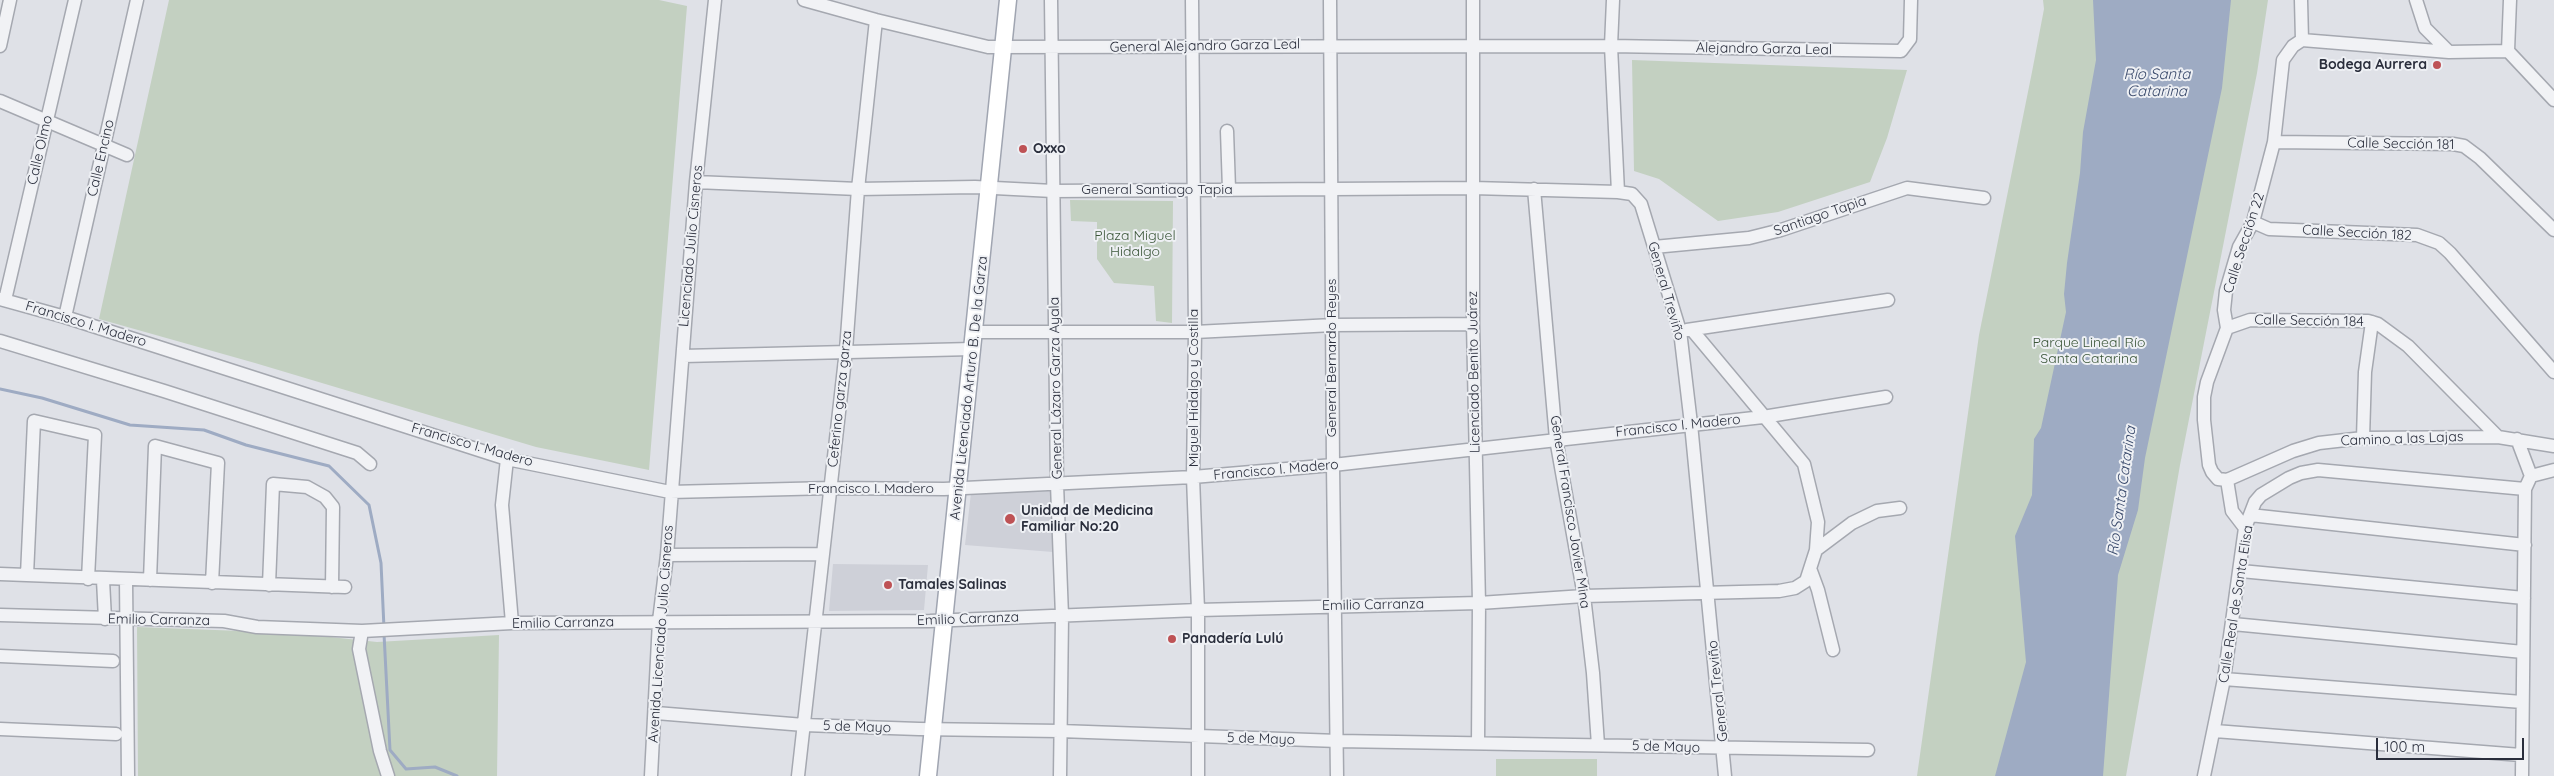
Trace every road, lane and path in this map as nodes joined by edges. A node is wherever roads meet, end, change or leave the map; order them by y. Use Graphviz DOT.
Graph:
graph roads {
  1 [pos="10,0"];
  2 [pos="75,0"];
  3 [pos="138,0"];
  4 [pos="715,0"];
  5 [pos="804,0"];
  6 [pos="1008,0"];
  7 [pos="1051,0"];
  8 [pos="1192,0"];
  9 [pos="1330,0"];
  10 [pos="1473,0"];
  11 [pos="1613,0"];
  12 [pos="1911,0"];
  13 [pos="2301,0"];
  14 [pos="2416,0"];
  15 [pos="2510,0"];
  16 [pos="850,6"];
  17 [pos="876,20"];
  18 [pos="2302,40"];
  19 [pos="1330,45"];
  20 [pos="0,46"];
  21 [pos="1192,46"];
  22 [pos="1473,46"];
  23 [pos="1612,46"];
  24 [pos="1003,48"];
  25 [pos="1051,48"];
  26 [pos="2508,51"];
  27 [pos="2449,52"];
  28 [pos="2554,100"];
  29 [pos="0,101"];
  30 [pos="47,121"];
  31 [pos="1227,130"];
  32 [pos="2274,142"];
  33 [pos="104,146"];
  34 [pos="127,155"];
  35 [pos="696,182"];
  36 [pos="990,187"];
  37 [pos="1193,188"];
  38 [pos="1473,188"];
  39 [pos="858,189"];
  40 [pos="1229,189"];
  41 [pos="1534,189"];
  42 [pos="1331,190"];
  43 [pos="1053,191"];
  44 [pos="1618,192"];
  45 [pos="1984,198"];
  46 [pos="2253,222"];
  47 [pos="2554,230"];
  48 [pos="1654,247"];
  49 [pos="2,300"];
  50 [pos="1888,300"];
  51 [pos="65,317"];
  52 [pos="2372,322"];
  53 [pos="1473,324"];
  54 [pos="1333,325"];
  55 [pos="2226,328"];
  56 [pos="1686,331"];
  57 [pos="972,332"];
  58 [pos="1195,332"];
  59 [pos="1056,333"];
  60 [pos="0,342"];
  61 [pos="972,349"];
  62 [pos="846,350"];
  63 [pos="683,356"];
  64 [pos="2554,372"];
  65 [pos="1886,397"];
  66 [pos="1763,417"];
  67 [pos="1691,424"];
  68 [pos="2498,437"];
  69 [pos="2362,438"];
  70 [pos="1556,439"];
  71 [pos="2517,439"];
  72 [pos="2554,446"];
  73 [pos="1476,450"];
  74 [pos="507,459"];
  75 [pos="370,464"];
  76 [pos="1333,465"];
  77 [pos="2554,470"];
  78 [pos="2531,476"];
  79 [pos="1193,477"];
  80 [pos="2227,480"];
  81 [pos="1057,484"];
  82 [pos="831,488"];
  83 [pos="959,488"];
  84 [pos="2525,489"];
  85 [pos="670,492"];
  86 [pos="1900,508"];
  87 [pos="2250,515"];
  88 [pos="2245,528"];
  89 [pos="2525,546"];
  90 [pos="1816,550"];
  91 [pos="824,554"];
  92 [pos="666,555"];
  93 [pos="1811,571"];
  94 [pos="2241,571"];
  95 [pos="0,574"];
  96 [pos="27,575"];
  97 [pos="88,579"];
  98 [pos="103,580"];
  99 [pos="126,580"];
  100 [pos="150,580"];
  101 [pos="212,583"];
  102 [pos="269,585"];
  103 [pos="1708,594"];
  104 [pos="1584,596"];
  105 [pos="2524,598"];
  106 [pos="1479,603"];
  107 [pos="1335,606"];
  108 [pos="1198,610"];
  109 [pos="0,615"];
  110 [pos="1062,616"];
  111 [pos="105,619"];
  112 [pos="128,620"];
  113 [pos="816,620"];
  114 [pos="945,620"];
  115 [pos="659,621"];
  116 [pos="512,623"];
  117 [pos="2233,624"];
  118 [pos="362,631"];
  119 [pos="1833,650"];
  120 [pos="2523,652"];
  121 [pos="0,656"];
  122 [pos="114,660"];
  123 [pos="2224,679"];
  124 [pos="2522,702"];
  125 [pos="656,713"];
  126 [pos="804,725"];
  127 [pos="0,729"];
  128 [pos="934,729"];
  129 [pos="1060,731"];
  130 [pos="2215,731"];
  131 [pos="116,734"];
  132 [pos="1198,737"];
  133 [pos="1338,741"];
  134 [pos="1478,744"];
  135 [pos="1598,745"];
  136 [pos="1724,748"];
  137 [pos="1868,750"];
  138 [pos="2522,755"];
  139 [pos="128,776"];
  140 [pos="388,776"];
  141 [pos="650,776"];
  142 [pos="798,776"];
  143 [pos="928,776"];
  144 [pos="1060,776"];
  145 [pos="1198,776"];
  146 [pos="1337,776"];
  147 [pos="1725,776"];
  148 [pos="2204,776"];
  149 [pos="2522,776"];
  1 -- 20 [label="street"];
  2 -- 30 [label="street, Calle Olmo"];
  3 -- 33 [label="street, Calle Encino"];
  4 -- 35 [label="street, Licenciado Julio Cisneros"];
  5 -- 16 [label="street, General Alejandro Garza Leal"];
  6 -- 24 [label="main road, Avenida Licenciado Arturo B. De la Garza"];
  7 -- 25 [label="street, General Lázaro Garza Ayala"];
  8 -- 21 [label="street, Miguel Hidalgo y Costilla"];
  9 -- 19 [label="street, General Bernardo Reyes"];
  10 -- 22 [label="street, Licenciado Benito Juárez"];
  11 -- 23 [label="street"];
  12 -- 23 [label="street, Alejandro Garza Leal"];
  13 -- 18 [label="street"];
  14 -- 27 [label="street"];
  15 -- 26 [label="street"];
  16 -- 17 [label="street, General Alejandro Garza Leal"];
  17 -- 24 [label="street, General Alejandro Garza Leal"];
  17 -- 39 [label="street, Ceferino garza garza"];
  18 -- 27 [label="street"];
  18 -- 32 [label="street, Calle Sección 22"];
  19 -- 21 [label="street, General Alejandro Garza Leal"];
  19 -- 22 [label="street, General Alejandro Garza Leal"];
  19 -- 42 [label="street, General Bernardo Reyes"];
  21 -- 25 [label="street, General Alejandro Garza Leal"];
  21 -- 37 [label="street, Miguel Hidalgo y Costilla"];
  22 -- 23 [label="street, General Alejandro Garza Leal"];
  22 -- 38 [label="street, Licenciado Benito Juárez"];
  23 -- 44 [label="street"];
  24 -- 25 [label="street, General Alejandro Garza Leal"];
  24 -- 36 [label="main road, Avenida Licenciado Arturo B. De la Garza"];
  25 -- 43 [label="street, General Lázaro Garza Ayala"];
  26 -- 27 [label="street"];
  26 -- 28 [label="street"];
  29 -- 30 [label="street"];
  30 -- 33 [label="street"];
  30 -- 49 [label="street, Calle Olmo"];
  31 -- 40 [label="street"];
  32 -- 46 [label="street, Calle Sección 22"];
  32 -- 47 [label="street, Calle Sección 181"];
  33 -- 34 [label="street"];
  33 -- 51 [label="street, Calle Encino"];
  35 -- 39 [label="street, General Santiago Tapia"];
  35 -- 63 [label="street, Licenciado Julio Cisneros"];
  36 -- 39 [label="street, General Santiago Tapia"];
  36 -- 43 [label="street, General Santiago Tapia"];
  36 -- 57 [label="main road, Avenida Licenciado Arturo B. De la Garza"];
  37 -- 40 [label="street, General Santiago Tapia"];
  37 -- 43 [label="street, General Santiago Tapia"];
  37 -- 58 [label="street, Miguel Hidalgo y Costilla"];
  38 -- 41 [label="street, General Santiago Tapia"];
  38 -- 42 [label="street, General Santiago Tapia"];
  38 -- 53 [label="street, Licenciado Benito Juárez"];
  39 -- 62 [label="street, Ceferino garza garza"];
  40 -- 42 [label="street, General Santiago Tapia"];
  41 -- 44 [label="street, General Santiago Tapia"];
  41 -- 70 [label="street, General Francisco Javier Mina"];
  42 -- 54 [label="street, General Bernardo Reyes"];
  43 -- 59 [label="street, General Lázaro Garza Ayala"];
  44 -- 48 [label="street, General Treviño"];
  45 -- 48 [label="street, Santiago Tapia"];
  46 -- 55 [label="street, Calle Sección 22"];
  46 -- 64 [label="street, Calle Sección 182"];
  48 -- 56 [label="street, General Treviño"];
  49 -- 51 [label="street, Francisco I. Madero"];
  50 -- 56 [label="street"];
  51 -- 74 [label="street, Francisco I. Madero"];
  52 -- 55 [label="street, Calle Sección 184"];
  52 -- 68 [label="street, Calle Sección 184"];
  52 -- 69 [label="street"];
  53 -- 54 [label="street"];
  53 -- 73 [label="street, Licenciado Benito Juárez"];
  54 -- 58 [label="street"];
  54 -- 76 [label="street, General Bernardo Reyes"];
  55 -- 80 [label="street, Calle Sección 22"];
  56 -- 66 [label="street"];
  56 -- 67 [label="street, General Treviño"];
  57 -- 59 [label="street"];
  57 -- 61 [label="main road, Avenida Licenciado Arturo B. De la Garza"];
  58 -- 59 [label="street"];
  58 -- 79 [label="street, Miguel Hidalgo y Costilla"];
  59 -- 81 [label="street, General Lázaro Garza Ayala"];
  60 -- 75 [label="street"];
  61 -- 62 [label="street"];
  61 -- 83 [label="main road, Avenida Licenciado Arturo B. De la Garza"];
  62 -- 63 [label="street"];
  62 -- 82 [label="street, Ceferino garza garza"];
  63 -- 85 [label="street, Licenciado Julio Cisneros"];
  65 -- 66 [label="street, Francisco I. Madero"];
  66 -- 67 [label="street, Francisco I. Madero"];
  66 -- 90 [label="street"];
  67 -- 70 [label="street, Francisco I. Madero"];
  67 -- 103 [label="street, General Treviño"];
  68 -- 69 [label="street, Camino a las Lajas"];
  68 -- 71 [label="street, Camino a las Lajas"];
  69 -- 80 [label="street, Camino a las Lajas"];
  70 -- 73 [label="street, Francisco I. Madero"];
  70 -- 104 [label="street, General Francisco Javier Mina"];
  71 -- 72 [label="street, Camino a las Lajas"];
  71 -- 78 [label="street"];
  73 -- 76 [label="street, Francisco I. Madero"];
  73 -- 106 [label="street, Licenciado Benito Juárez"];
  74 -- 85 [label="street, Francisco I. Madero"];
  74 -- 116 [label="street"];
  76 -- 79 [label="street, Francisco I. Madero"];
  76 -- 107 [label="street, General Bernardo Reyes"];
  77 -- 78 [label="street"];
  78 -- 84 [label="street"];
  79 -- 81 [label="street, Francisco I. Madero"];
  79 -- 108 [label="street, Miguel Hidalgo y Costilla"];
  80 -- 88 [label="street"];
  81 -- 83 [label="street, Francisco I. Madero"];
  81 -- 110 [label="street, General Lázaro Garza Ayala"];
  82 -- 83 [label="street, Francisco I. Madero"];
  82 -- 85 [label="street, Francisco I. Madero"];
  82 -- 91 [label="street, Ceferino garza garza"];
  83 -- 114 [label="main road, Avenida Licenciado Arturo B. De la Garza"];
  84 -- 87 [label="street, Calle Real de Santa Elisa"];
  84 -- 89 [label="street"];
  85 -- 92 [label="street, Avenida Licenciado Julio Cisneros"];
  86 -- 90 [label="street"];
  87 -- 88 [label="street, Calle Real de Santa Elisa"];
  87 -- 89 [label="street"];
  88 -- 94 [label="street, Calle Real de Santa Elisa"];
  89 -- 105 [label="street"];
  90 -- 93 [label="street"];
  91 -- 92 [label="street"];
  91 -- 113 [label="street, Ceferino garza garza"];
  92 -- 115 [label="street, Avenida Licenciado Julio Cisneros"];
  93 -- 103 [label="street, Emilio Carranza"];
  93 -- 119 [label="street"];
  94 -- 105 [label="street"];
  94 -- 117 [label="street, Calle Real de Santa Elisa"];
  95 -- 96 [label="street"];
  96 -- 97 [label="street"];
  96 -- 97 [label="street"];
  97 -- 98 [label="street"];
  98 -- 99 [label="street"];
  98 -- 111 [label="street"];
  99 -- 100 [label="street"];
  99 -- 112 [label="street"];
  100 -- 101 [label="street"];
  100 -- 101 [label="street"];
  101 -- 102 [label="street"];
  102 -- 102 [label="street"];
  103 -- 104 [label="street, Emilio Carranza"];
  103 -- 136 [label="street, General Treviño"];
  104 -- 106 [label="street, Emilio Carranza"];
  104 -- 135 [label="street, General Francisco Javier Mina"];
  105 -- 120 [label="street"];
  106 -- 107 [label="street, Emilio Carranza"];
  106 -- 134 [label="street, Licenciado Benito Juárez"];
  107 -- 108 [label="street, Emilio Carranza"];
  107 -- 133 [label="street, General Bernardo Reyes"];
  108 -- 110 [label="street, Emilio Carranza"];
  108 -- 132 [label="street, Miguel Hidalgo y Costilla"];
  109 -- 111 [label="street, Emilio Carranza"];
  110 -- 114 [label="street, Emilio Carranza"];
  110 -- 129 [label="street, General Lázaro Garza Ayala"];
  111 -- 112 [label="street, Emilio Carranza"];
  112 -- 118 [label="street, Emilio Carranza"];
  112 -- 139 [label="street"];
  113 -- 114 [label="street, Emilio Carranza"];
  113 -- 115 [label="street, Emilio Carranza"];
  113 -- 126 [label="street, Ceferino garza garza"];
  114 -- 128 [label="main road, Avenida Licenciado Arturo B. De la Garza"];
  115 -- 116 [label="street, Emilio Carranza"];
  115 -- 125 [label="street, Avenida Licenciado Julio Cisneros"];
  116 -- 118 [label="street, Emilio Carranza"];
  117 -- 120 [label="street"];
  117 -- 123 [label="street, Calle Real de Santa Elisa"];
  118 -- 140 [label="street"];
  120 -- 124 [label="street"];
  121 -- 122 [label="street"];
  123 -- 124 [label="street"];
  123 -- 130 [label="street, Calle Real de Santa Elisa"];
  124 -- 138 [label="street"];
  125 -- 126 [label="street, 5 de Mayo"];
  125 -- 141 [label="street, Avenida Licenciado Julio Cisneros"];
  126 -- 128 [label="street, 5 de Mayo"];
  126 -- 142 [label="street, Ceferino garza garza"];
  127 -- 131 [label="street"];
  128 -- 129 [label="street, 5 de Mayo"];
  128 -- 143 [label="main road, Avenida Licenciado Arturo B. De la Garza"];
  129 -- 132 [label="street, 5 de Mayo"];
  129 -- 144 [label="street, General Lázaro Garza Ayala"];
  130 -- 138 [label="street"];
  130 -- 148 [label="street, Calle Real de Santa Elisa"];
  132 -- 133 [label="street, 5 de Mayo"];
  132 -- 145 [label="street, Miguel Hidalgo y Costilla"];
  133 -- 134 [label="street, 5 de Mayo"];
  133 -- 146 [label="street, General Bernardo Reyes"];
  134 -- 135 [label="street, 5 de Mayo"];
  135 -- 136 [label="street, 5 de Mayo"];
  136 -- 137 [label="street, 5 de Mayo"];
  136 -- 147 [label="street, General Treviño"];
  138 -- 149 [label="street"];
}
